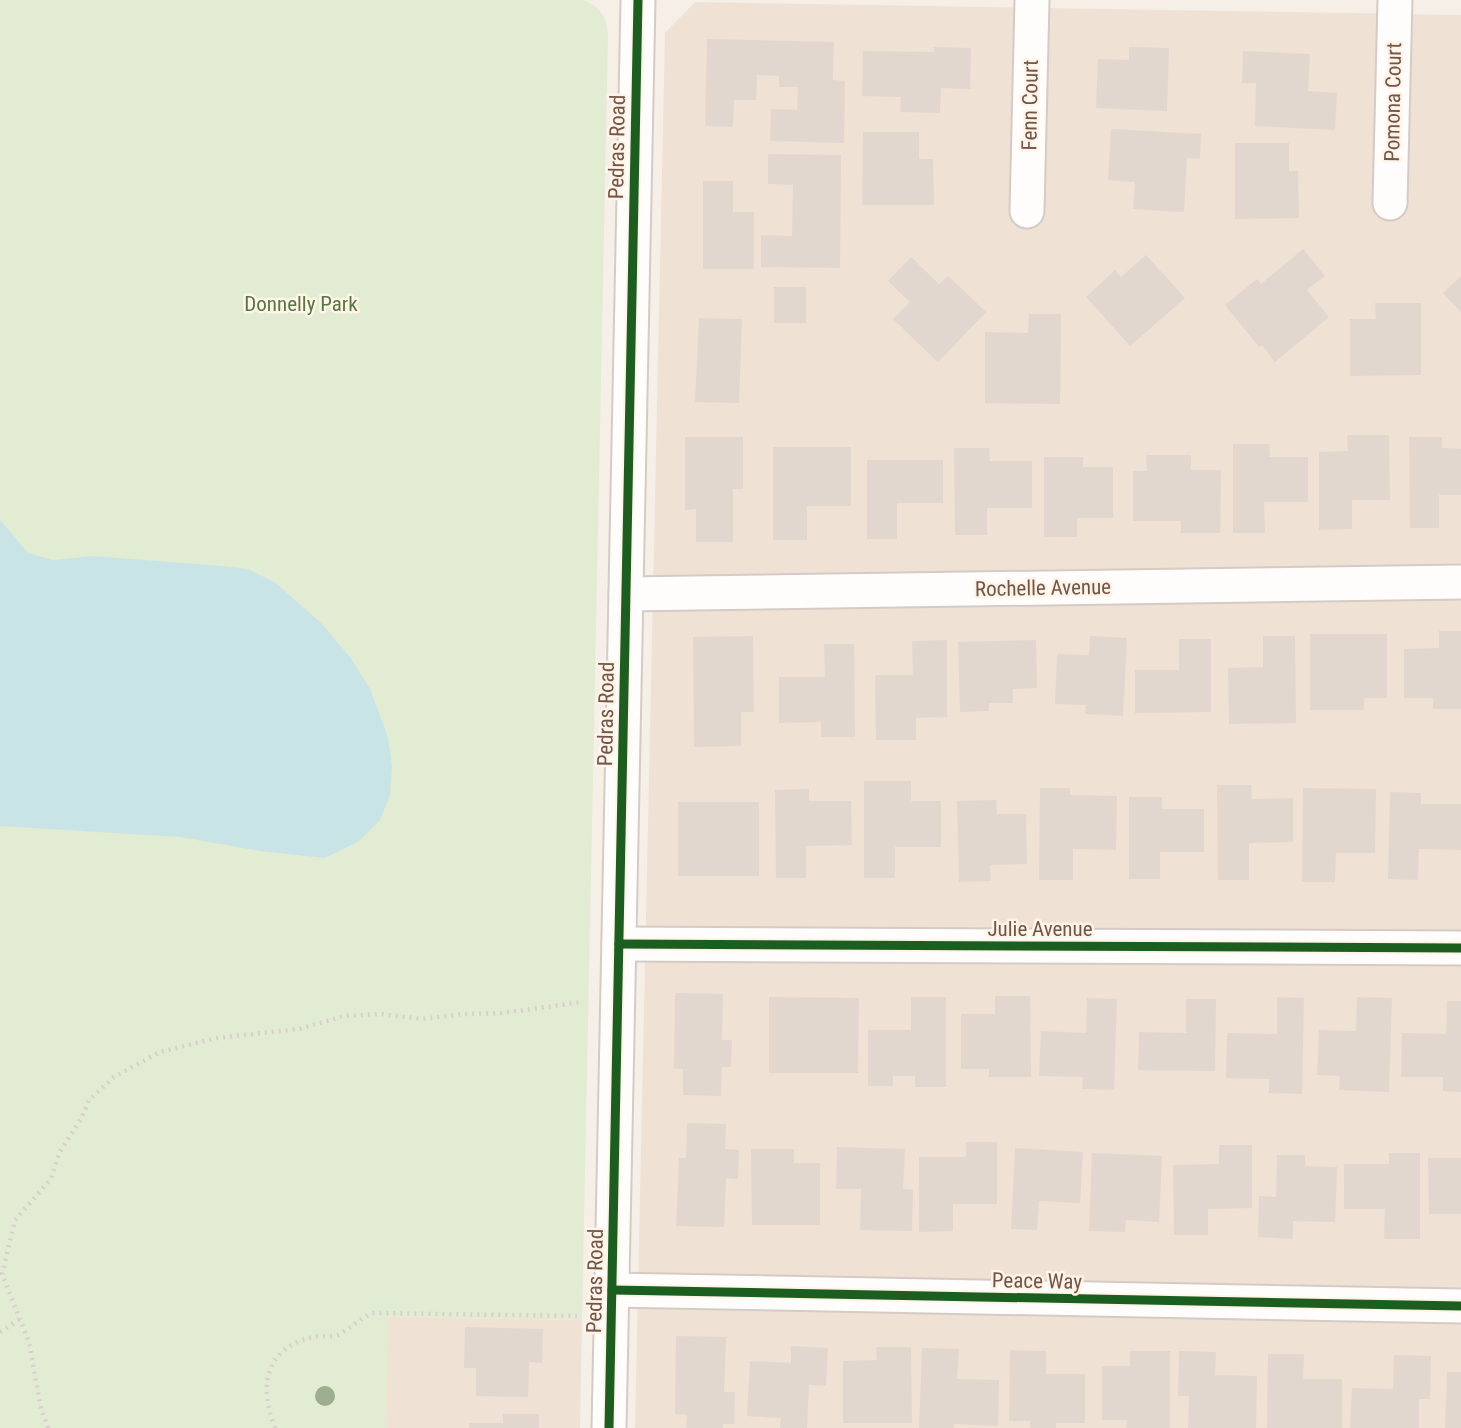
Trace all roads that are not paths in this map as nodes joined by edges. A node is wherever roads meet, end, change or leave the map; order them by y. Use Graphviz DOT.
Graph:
graph roads {
  1 [pos="638,0"];
  2 [pos="1032,0"];
  3 [pos="1395,0"];
  4 [pos="1390,203"];
  5 [pos="1027,211"];
  6 [pos="1461,582"];
  7 [pos="626,594"];
  8 [pos="619,944"];
  9 [pos="1461,948"];
  10 [pos="612,1290"];
  11 [pos="1461,1306"];
  12 [pos="610,1428"];
  1 -- 7 [label="street, Pedras Road"];
  2 -- 5 [label="street, Fenn Court"];
  3 -- 4 [label="street, Pomona Court"];
  6 -- 7 [label="street, Rochelle Avenue"];
  7 -- 8 [label="street, Pedras Road"];
  8 -- 9 [label="street, Julie Avenue"];
  8 -- 10 [label="street, Pedras Road"];
  10 -- 11 [label="street, Peace Way"];
  10 -- 12 [label="street, Pedras Road"];
}
